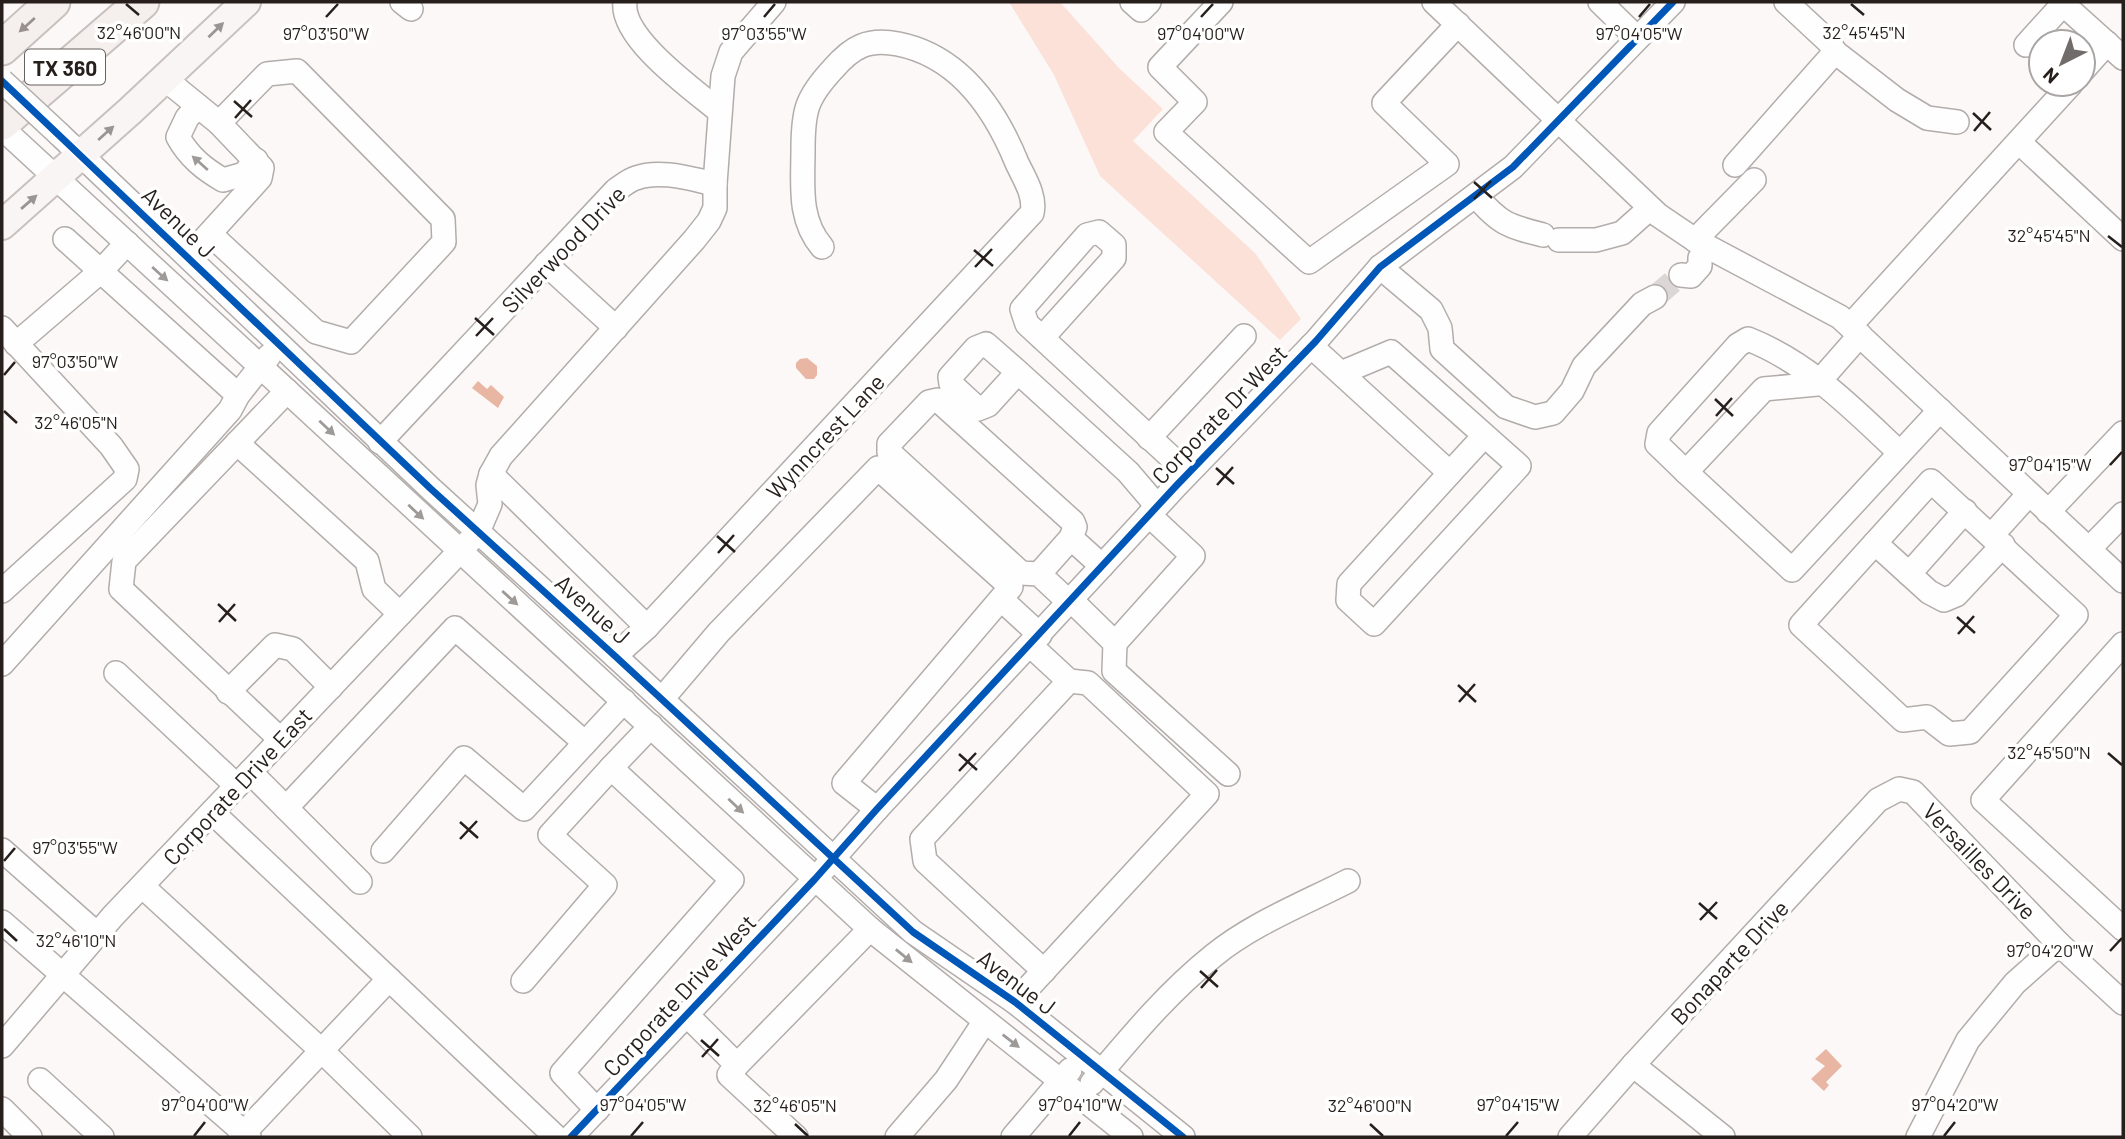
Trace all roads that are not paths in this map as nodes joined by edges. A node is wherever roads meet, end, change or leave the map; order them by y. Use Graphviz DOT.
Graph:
graph roads {
  1 [pos="53,2"];
  2 [pos="246,2"];
  3 [pos="625,2"];
  4 [pos="774,2"];
  5 [pos="1132,2"];
  6 [pos="1149,2"];
  7 [pos="1221,2"];
  8 [pos="1433,2"];
  9 [pos="1600,2"];
  10 [pos="1673,2"];
  11 [pos="1786,2"];
  12 [pos="2064,3"];
  13 [pos="139,5"];
  14 [pos="1458,24"];
  15 [pos="1637,38"];
  16 [pos="2026,45"];
  17 [pos="2,48"];
  18 [pos="2115,51"];
  19 [pos="1835,52"];
  20 [pos="2097,62"];
  21 [pos="165,79"];
  22 [pos="2,80"];
  23 [pos="2059,98"];
  24 [pos="198,106"];
  25 [pos="719,111"];
  26 [pos="1560,121"];
  27 [pos="1957,122"];
  28 [pos="219,123"];
  29 [pos="2,125"];
  30 [pos="2020,142"];
  31 [pos="81,156"];
  32 [pos="256,160"];
  33 [pos="1735,164"];
  34 [pos="46,169"];
  35 [pos="1754,180"];
  36 [pos="715,184"];
  37 [pos="1476,197"];
  38 [pos="1650,208"];
  39 [pos="2,225"];
  40 [pos="209,234"];
  41 [pos="65,239"];
  42 [pos="2123,239"];
  43 [pos="127,243"];
  44 [pos="822,247"];
  45 [pos="1701,248"];
  46 [pos="188,256"];
  47 [pos="546,264"];
  48 [pos="1380,267"];
  49 [pos="101,271"];
  50 [pos="1679,277"];
  51 [pos="1655,297"];
  52 [pos="616,328"];
  53 [pos="1855,331"];
  54 [pos="9,336"];
  55 [pos="1244,336"];
  56 [pos="1042,338"];
  57 [pos="279,346"];
  58 [pos="1311,346"];
  59 [pos="260,365"];
  60 [pos="1018,372"];
  61 [pos="1341,373"];
  62 [pos="1821,380"];
  63 [pos="288,391"];
  64 [pos="238,395"];
  65 [pos="1940,410"];
  66 [pos="2123,433"];
  67 [pos="1484,436"];
  68 [pos="1149,438"];
  69 [pos="380,442"];
  70 [pos="237,443"];
  71 [pos="1900,453"];
  72 [pos="1686,472"];
  73 [pos="1450,473"];
  74 [pos="491,474"];
  75 [pos="1188,474"];
  76 [pos="2029,494"];
  77 [pos="1153,510"];
  78 [pos="1965,511"];
  79 [pos="2048,512"];
  80 [pos="2123,514"];
  81 [pos="478,532"];
  82 [pos="1071,538"];
  83 [pos="1997,540"];
  84 [pos="1875,544"];
  85 [pos="2089,549"];
  86 [pos="459,552"];
  87 [pos="1102,566"];
  88 [pos="1039,574"];
  89 [pos="1909,574"];
  90 [pos="2123,582"];
  91 [pos="2,591"];
  92 [pos="1002,600"];
  93 [pos="1070,601"];
  94 [pos="400,614"];
  95 [pos="647,627"];
  96 [pos="1035,640"];
  97 [pos="1115,643"];
  98 [pos="2122,649"];
  99 [pos="615,656"];
  100 [pos="2,664"];
  101 [pos="117,673"];
  102 [pos="1069,681"];
  103 [pos="331,687"];
  104 [pos="228,692"];
  105 [pos="662,699"];
  106 [pos="624,701"];
  107 [pos="651,726"];
  108 [pos="280,739"];
  109 [pos="585,743"];
  110 [pos="611,768"];
  111 [pos="1228,774"];
  112 [pos="243,779"];
  113 [pos="1892,790"];
  114 [pos="286,808"];
  115 [pos="524,809"];
  116 [pos="877,809"];
  117 [pos="212,812"];
  118 [pos="550,835"];
  119 [pos="2,850"];
  120 [pos="383,851"];
  121 [pos="832,859"];
  122 [pos="815,879"];
  123 [pos="1348,881"];
  124 [pos="360,882"];
  125 [pos="142,886"];
  126 [pos="2,922"];
  127 [pos="870,929"];
  128 [pos="2123,929"];
  129 [pos="97,934"];
  130 [pos="2059,944"];
  131 [pos="1044,971"];
  132 [pos="64,974"];
  133 [pos="389,979"];
  134 [pos="523,981"];
  135 [pos="1015,1002"];
  136 [pos="2123,1003"];
  137 [pos="687,1015"];
  138 [pos="985,1021"];
  139 [pos="2,1046"];
  140 [pos="321,1051"];
  141 [pos="1081,1057"];
  142 [pos="737,1065"];
  143 [pos="1633,1065"];
  144 [pos="1102,1072"];
  145 [pos="40,1080"];
  146 [pos="1062,1081"];
  147 [pos="1081,1096"];
  148 [pos="597,1110"];
  149 [pos="244,1136"];
  150 [pos="102,1137"];
  151 [pos="410,1137"];
  152 [pos="556,1137"];
  153 [pos="571,1137"];
  154 [pos="796,1137"];
  155 [pos="897,1137"];
  156 [pos="1013,1137"];
  157 [pos="1130,1137"];
  158 [pos="1183,1137"];
  159 [pos="1570,1137"];
  160 [pos="1723,1137"];
  161 [pos="1918,1137"];
  1 -- 17 [label="highway, TX 360, one-way"];
  21 -- 2 [label="main road, one-way"];
  3 -- 25 [label="street"];
  4 -- 25 [label="street"];
  5 -- 6 [label="street"];
  7 -- 14 [label="street"];
  8 -- 14 [label="street"];
  9 -- 15 [label="street"];
  10 -- 15 [label="street, Corporate Dr West"];
  11 -- 19 [label="street"];
  12 -- 16 [label="street"];
  12 -- 18 [label="street"];
  13 -- 29 [label="highway, TX 360"];
  14 -- 26 [label="street"];
  15 -- 26 [label="street, Corporate Dr West"];
  18 -- 20 [label="street"];
  19 -- 27 [label="street"];
  19 -- 33 [label="street"];
  21 -- 24 [label="street"];
  31 -- 21 [label="main road, one-way"];
  22 -- 31 [label="street, Avenue J, bridge"];
  23 -- 30 [label="street"];
  24 -- 28 [label="street"];
  32 -- 24 [label="street, one-way"];
  25 -- 36 [label="street"];
  26 -- 37 [label="street, Corporate Dr West"];
  26 -- 38 [label="street"];
  28 -- 32 [label="street"];
  28 -- 40 [label="street"];
  29 -- 34 [label="street, Avenue J"];
  30 -- 42 [label="street"];
  30 -- 53 [label="street"];
  31 -- 34 [label="main road"];
  31 -- 46 [label="street, Avenue J"];
  32 -- 40 [label="street"];
  39 -- 34 [label="main road, one-way"];
  34 -- 43 [label="street, Avenue J"];
  35 -- 45 [label="street"];
  36 -- 47 [label="street, Silverwood Drive"];
  36 -- 52 [label="street"];
  37 -- 38 [label="street"];
  37 -- 48 [label="street, Corporate Dr West"];
  38 -- 45 [label="street"];
  40 -- 46 [label="street"];
  41 -- 49 [label="street"];
  43 -- 49 [label="street"];
  43 -- 59 [label="street, Avenue J, one-way"];
  44 -- 95 [label="street, Wynncrest Lane"];
  45 -- 50 [label="street"];
  45 -- 53 [label="street"];
  46 -- 57 [label="street, Avenue J"];
  47 -- 52 [label="street"];
  47 -- 69 [label="street, Silverwood Drive"];
  48 -- 51 [label="street"];
  48 -- 58 [label="street, Corporate Dr West"];
  49 -- 54 [label="street"];
  49 -- 64 [label="street"];
  52 -- 74 [label="street"];
  53 -- 62 [label="street"];
  53 -- 65 [label="street"];
  54 -- 91 [label="street"];
  55 -- 68 [label="street"];
  56 -- 56 [label="street"];
  56 -- 68 [label="street"];
  57 -- 59 [label="street"];
  57 -- 69 [label="street, Avenue J"];
  58 -- 61 [label="street"];
  58 -- 75 [label="street, Corporate Dr West"];
  59 -- 63 [label="street, Avenue J"];
  59 -- 64 [label="street"];
  60 -- 77 [label="street"];
  61 -- 67 [label="street"];
  61 -- 73 [label="street"];
  62 -- 71 [label="street"];
  62 -- 72 [label="street"];
  62 -- 72 [label="street"];
  63 -- 70 [label="street"];
  63 -- 86 [label="street, Avenue J, one-way"];
  64 -- 100 [label="street"];
  65 -- 71 [label="street"];
  65 -- 76 [label="street"];
  66 -- 79 [label="street"];
  67 -- 73 [label="street"];
  67 -- 73 [label="street"];
  68 -- 75 [label="street"];
  69 -- 81 [label="street, Avenue J"];
  70 -- 94 [label="street"];
  70 -- 104 [label="street"];
  71 -- 72 [label="street"];
  74 -- 81 [label="street"];
  74 -- 95 [label="street"];
  75 -- 77 [label="street, Corporate Dr West"];
  76 -- 79 [label="street"];
  76 -- 83 [label="street"];
  77 -- 87 [label="street, Corporate Dr West"];
  77 -- 97 [label="street"];
  78 -- 83 [label="street"];
  78 -- 84 [label="street"];
  78 -- 89 [label="street"];
  79 -- 85 [label="street"];
  80 -- 85 [label="street"];
  81 -- 86 [label="street, Corporate Drive East"];
  81 -- 99 [label="street, Avenue J"];
  82 -- 87 [label="street"];
  82 -- 88 [label="street"];
  82 -- 88 [label="street"];
  83 -- 84 [label="street"];
  83 -- 89 [label="street"];
  84 -- 89 [label="street"];
  85 -- 90 [label="street"];
  86 -- 94 [label="street, Corporate Drive East"];
  86 -- 106 [label="street, Avenue J, one-way"];
  87 -- 93 [label="street, Corporate Dr West"];
  88 -- 93 [label="street"];
  92 -- 96 [label="street"];
  92 -- 105 [label="street"];
  92 -- 116 [label="street"];
  93 -- 96 [label="street, Corporate Dr West"];
  93 -- 97 [label="street"];
  94 -- 103 [label="street, Corporate Drive East"];
  95 -- 99 [label="street, Wynncrest Lane"];
  96 -- 102 [label="street"];
  96 -- 116 [label="street, Corporate Dr West"];
  97 -- 111 [label="street"];
  98 -- 128 [label="street"];
  99 -- 105 [label="street, Avenue J"];
  101 -- 112 [label="street"];
  102 -- 131 [label="street"];
  102 -- 131 [label="street"];
  103 -- 104 [label="street"];
  103 -- 108 [label="street, Corporate Drive East"];
  104 -- 108 [label="street"];
  105 -- 121 [label="street, Avenue J"];
  106 -- 107 [label="street, Avenue J"];
  106 -- 109 [label="street"];
  107 -- 110 [label="street"];
  107 -- 122 [label="street, Avenue J, one-way"];
  108 -- 112 [label="street, Corporate Drive East"];
  109 -- 114 [label="street"];
  109 -- 115 [label="street"];
  110 -- 118 [label="street"];
  110 -- 148 [label="street"];
  112 -- 114 [label="street"];
  112 -- 117 [label="street, Corporate Drive East"];
  113 -- 130 [label="street, Versailles Drive"];
  113 -- 143 [label="street, Bonaparte Drive"];
  114 -- 124 [label="street"];
  115 -- 118 [label="street"];
  115 -- 120 [label="street"];
  116 -- 121 [label="street, Corporate Dr West"];
  117 -- 125 [label="street, Corporate Drive East"];
  117 -- 133 [label="street"];
  118 -- 134 [label="street"];
  119 -- 129 [label="street"];
  121 -- 122 [label="street, Corporate Dr West"];
  121 -- 135 [label="street, Avenue J"];
  122 -- 127 [label="street, Avenue J"];
  122 -- 137 [label="street, Corporate Drive West"];
  123 -- 144 [label="street"];
  125 -- 129 [label="street, Corporate Drive East"];
  125 -- 140 [label="street"];
  126 -- 132 [label="street"];
  127 -- 138 [label="street, Avenue J, one-way"];
  127 -- 142 [label="street"];
  129 -- 132 [label="street, Corporate Drive East"];
  130 -- 136 [label="street, Versailles Drive"];
  130 -- 161 [label="street"];
  131 -- 135 [label="street"];
  132 -- 139 [label="street, Corporate Drive East"];
  132 -- 149 [label="street"];
  133 -- 140 [label="street"];
  133 -- 152 [label="street"];
  135 -- 141 [label="street, Avenue J"];
  137 -- 142 [label="street"];
  137 -- 148 [label="street, Corporate Drive West"];
  138 -- 146 [label="street, Avenue J, one-way"];
  138 -- 155 [label="street"];
  140 -- 149 [label="street"];
  140 -- 151 [label="street"];
  141 -- 144 [label="street, Avenue J"];
  141 -- 146 [label="street"];
  142 -- 154 [label="street"];
  143 -- 159 [label="street, Bonaparte Drive"];
  143 -- 160 [label="street"];
  144 -- 147 [label="street"];
  144 -- 158 [label="street, Avenue J"];
  145 -- 150 [label="street"];
  146 -- 147 [label="street, Avenue J"];
  146 -- 156 [label="street"];
  147 -- 157 [label="street, Avenue J"];
  148 -- 153 [label="street, Corporate Drive West"];
}
